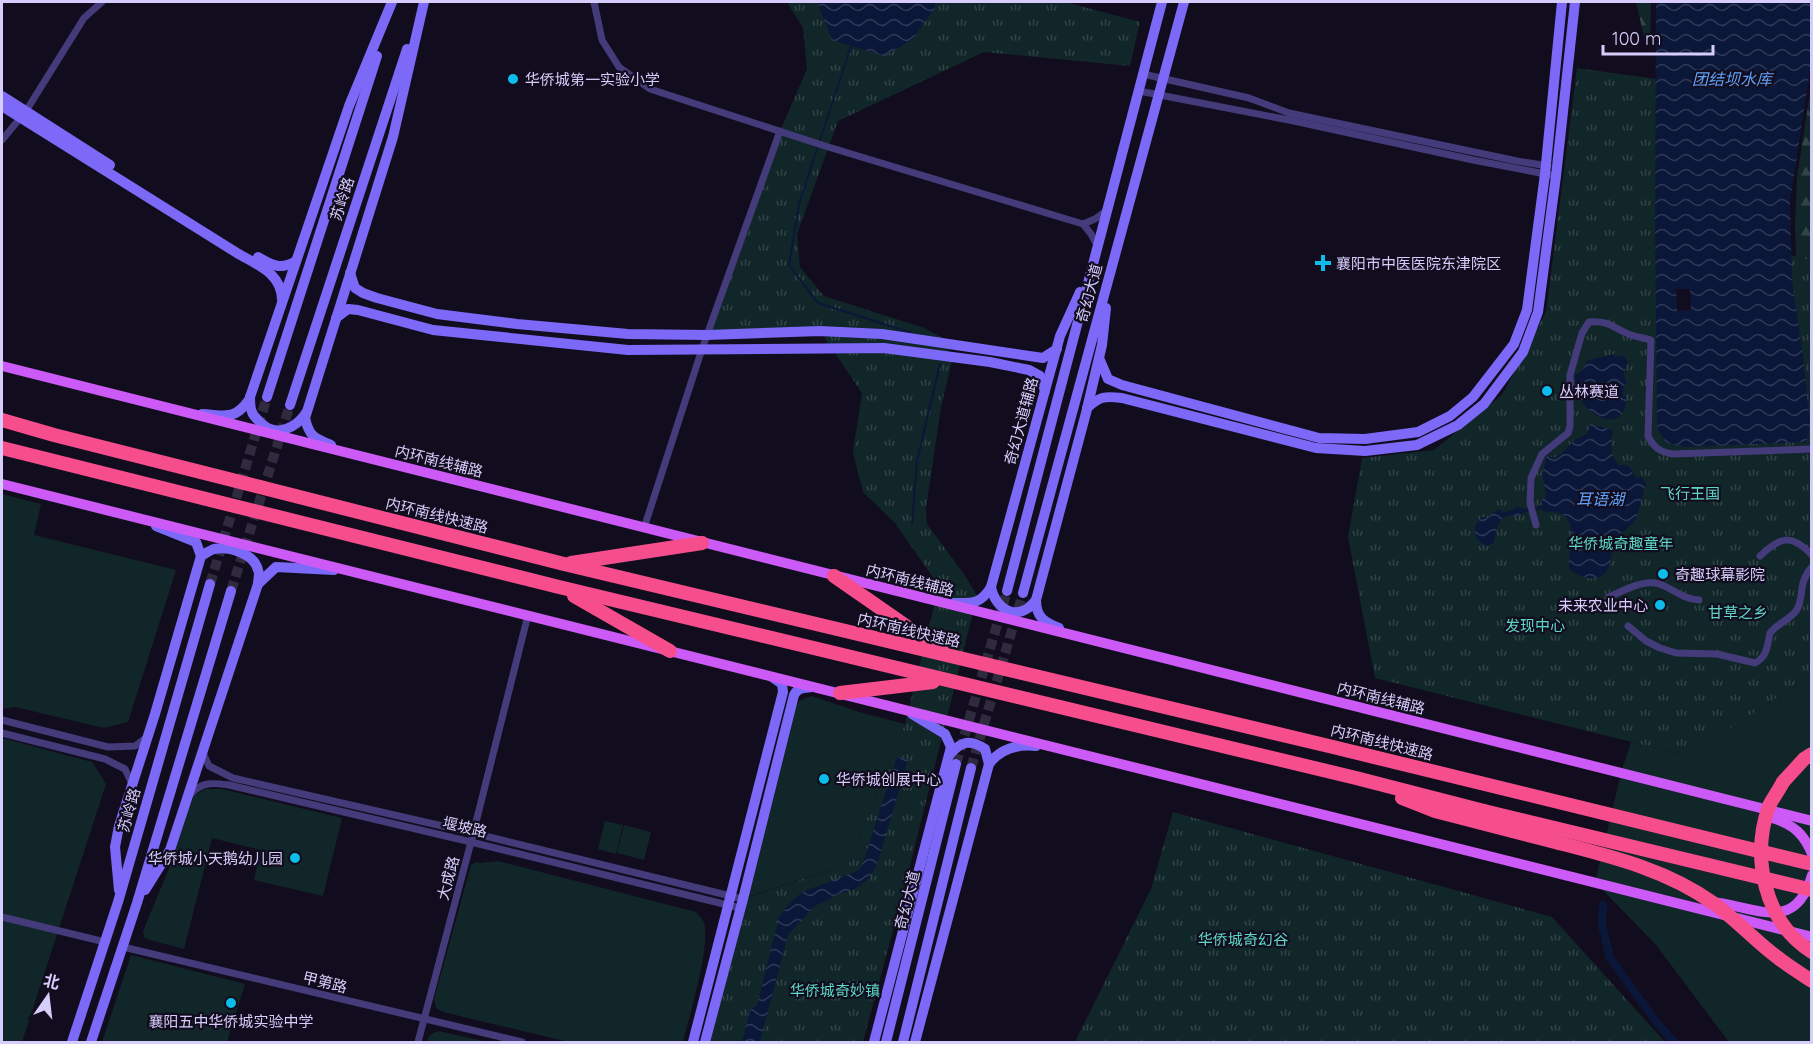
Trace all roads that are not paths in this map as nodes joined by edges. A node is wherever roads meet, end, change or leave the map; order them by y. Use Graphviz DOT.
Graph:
graph roads {
  1 [pos="102,2"];
  2 [pos="393,2"];
  3 [pos="423,2"];
  4 [pos="594,2"];
  5 [pos="1162,2"];
  6 [pos="1184,2"];
  7 [pos="1562,2"];
  8 [pos="1575,2"];
  9 [pos="1143,74"];
  10 [pos="1163,80"];
  11 [pos="1139,91"];
  12 [pos="1158,95"];
  13 [pos="2,96"];
  14 [pos="2,106"];
  15 [pos="24,115"];
  16 [pos="780,131"];
  17 [pos="2,140"];
  18 [pos="1551,171"];
  19 [pos="1107,210"];
  20 [pos="1083,224"];
  21 [pos="1098,247"];
  22 [pos="296,261"];
  23 [pos="1092,268"];
  24 [pos="350,273"];
  25 [pos="1109,275"];
  26 [pos="282,302"];
  27 [pos="336,318"];
  28 [pos="707,335"];
  29 [pos="702,349"];
  30 [pos="1057,349"];
  31 [pos="1099,358"];
  32 [pos="2,366"];
  33 [pos="1045,391"];
  34 [pos="267,397"];
  35 [pos="250,398"];
  36 [pos="290,405"];
  37 [pos="1087,408"];
  38 [pos="307,412"];
  39 [pos="186,413"];
  40 [pos="2,420"];
  41 [pos="2,448"];
  42 [pos="1812,449"];
  43 [pos="382,463"];
  44 [pos="2,484"];
  45 [pos="136,518"];
  46 [pos="1536,525"];
  47 [pos="644,528"];
  48 [pos="702,543"];
  49 [pos="1812,555"];
  50 [pos="201,556"];
  51 [pos="1760,556"];
  52 [pos="564,564"];
  53 [pos="1812,567"];
  54 [pos="346,570"];
  55 [pos="834,576"];
  56 [pos="210,584"];
  57 [pos="258,584"];
  58 [pos="560,587"];
  59 [pos="991,588"];
  60 [pos="231,591"];
  61 [pos="1007,591"];
  62 [pos="1023,593"];
  63 [pos="1036,600"];
  64 [pos="1699,600"];
  65 [pos="1607,601"];
  66 [pos="943,603"];
  67 [pos="528,615"];
  68 [pos="1628,626"];
  69 [pos="1084,639"];
  70 [pos="670,651"];
  71 [pos="948,656"];
  72 [pos="769,676"];
  73 [pos="944,681"];
  74 [pos="813,687"];
  75 [pos="840,693"];
  76 [pos="902,708"];
  77 [pos="2,720"];
  78 [pos="2,733"];
  79 [pos="147,737"];
  80 [pos="1068,750"];
  81 [pos="203,753"];
  82 [pos="1812,754"];
  83 [pos="950,755"];
  84 [pos="957,764"];
  85 [pos="990,764"];
  86 [pos="971,768"];
  87 [pos="1356,778"];
  88 [pos="132,784"];
  89 [pos="1685,789"];
  90 [pos="187,798"];
  91 [pos="1812,821"];
  92 [pos="473,833"];
  93 [pos="471,842"];
  94 [pos="1812,854"];
  95 [pos="1812,864"];
  96 [pos="1812,875"];
  97 [pos="1812,890"];
  98 [pos="1652,897"];
  99 [pos="729,901"];
  100 [pos="118,902"];
  101 [pos="137,903"];
  102 [pos="741,904"];
  103 [pos="2,917"];
  104 [pos="1812,937"];
  105 [pos="105,942"];
  106 [pos="123,947"];
  107 [pos="1812,952"];
  108 [pos="905,966"];
  109 [pos="920,972"];
  110 [pos="1812,981"];
  111 [pos="887,990"];
  112 [pos="925,1000"];
  113 [pos="424,1020"];
  114 [pos="72,1042"];
  115 [pos="91,1042"];
  116 [pos="418,1042"];
  117 [pos="522,1042"];
  118 [pos="693,1042"];
  119 [pos="705,1042"];
  120 [pos="874,1042"];
  121 [pos="886,1042"];
  122 [pos="903,1042"];
  123 [pos="915,1042"];
  1 -- 15 [label="street"];
  2 -- 22 [label="street"];
  2 -- 34 [label="street, 苏岭路"];
  3 -- 24 [label="street"];
  3 -- 36 [label="street, 苏岭路"];
  4 -- 16 [label="street"];
  5 -- 9 [label="street, 奇幻大道"];
  6 -- 10 [label="street, 奇幻大道"];
  7 -- 18 [label="street"];
  8 -- 18 [label="street"];
  9 -- 10 [label="street"];
  9 -- 11 [label="street, 奇幻大道"];
  10 -- 12 [label="street, 奇幻大道"];
  10 -- 18 [label="street"];
  11 -- 12 [label="street"];
  11 -- 19 [label="street, 奇幻大道"];
  12 -- 18 [label="street"];
  12 -- 25 [label="street, 奇幻大道"];
  13 -- 15 [label="street"];
  14 -- 15 [label="street"];
  15 -- 17 [label="street"];
  15 -- 22 [label="street"];
  15 -- 26 [label="street"];
  16 -- 20 [label="street"];
  16 -- 28 [label="street"];
  18 -- 31 [label="street"];
  18 -- 37 [label="street"];
  19 -- 20 [label="street"];
  19 -- 21 [label="street, 奇幻大道"];
  20 -- 21 [label="street"];
  21 -- 23 [label="street, 奇幻大道"];
  22 -- 26 [label="street"];
  23 -- 30 [label="street, 奇幻大道辅路"];
  23 -- 61 [label="street, 奇幻大道"];
  24 -- 27 [label="street"];
  24 -- 28 [label="street"];
  25 -- 31 [label="street"];
  25 -- 62 [label="street, 奇幻大道"];
  26 -- 35 [label="street"];
  27 -- 29 [label="street"];
  27 -- 38 [label="street"];
  28 -- 29 [label="street"];
  28 -- 30 [label="street"];
  29 -- 33 [label="street"];
  29 -- 47 [label="street"];
  30 -- 33 [label="street, 奇幻大道辅路"];
  31 -- 37 [label="street"];
  32 -- 39 [label="main road, 内环南线辅路"];
  33 -- 59 [label="street, 奇幻大道辅路"];
  35 -- 38 [label="street"];
  35 -- 39 [label="street"];
  37 -- 63 [label="street"];
  38 -- 43 [label="street"];
  39 -- 43 [label="main road, 内环南线辅路"];
  40 -- 52 [label="highway, 内环南线快速路"];
  41 -- 58 [label="highway"];
  42 -- 46 [label="street"];
  43 -- 47 [label="main road, 内环南线辅路"];
  44 -- 45 [label="main road"];
  45 -- 50 [label="street"];
  45 -- 54 [label="main road"];
  47 -- 48 [label="main road, 内环南线辅路"];
  48 -- 52 [label="highway"];
  48 -- 55 [label="main road, 内环南线辅路"];
  49 -- 51 [label="street"];
  50 -- 57 [label="street"];
  50 -- 79 [label="street"];
  52 -- 71 [label="highway, 内环南线快速路"];
  53 -- 68 [label="street"];
  54 -- 57 [label="street"];
  54 -- 67 [label="main road"];
  55 -- 66 [label="main road, 内环南线辅路"];
  55 -- 71 [label="highway"];
  56 -- 100 [label="street, 苏岭路"];
  57 -- 81 [label="street"];
  58 -- 70 [label="highway"];
  58 -- 73 [label="highway"];
  59 -- 63 [label="street"];
  59 -- 66 [label="street"];
  60 -- 101 [label="street"];
  63 -- 69 [label="street"];
  64 -- 65 [label="street"];
  66 -- 69 [label="main road, 内环南线辅路"];
  67 -- 70 [label="main road"];
  67 -- 92 [label="street, 大成路"];
  69 -- 89 [label="main road, 内环南线辅路"];
  70 -- 72 [label="main road"];
  71 -- 95 [label="highway, 内环南线快速路"];
  72 -- 74 [label="main road"];
  72 -- 99 [label="street"];
  73 -- 75 [label="highway"];
  73 -- 87 [label="highway"];
  74 -- 75 [label="main road"];
  74 -- 102 [label="street"];
  75 -- 76 [label="main road"];
  76 -- 80 [label="main road"];
  76 -- 83 [label="street"];
  77 -- 79 [label="street"];
  78 -- 88 [label="street"];
  79 -- 88 [label="street"];
  80 -- 85 [label="street"];
  80 -- 98 [label="main road"];
  81 -- 90 [label="street"];
  81 -- 92 [label="street, 堰坡路"];
  82 -- 107 [label="highway, bridge"];
  83 -- 85 [label="street"];
  83 -- 111 [label="street"];
  84 -- 108 [label="street, 奇幻大道"];
  85 -- 112 [label="street"];
  86 -- 109 [label="street, 奇幻大道"];
  87 -- 97 [label="highway, bridge"];
  87 -- 110 [label="highway, bridge"];
  88 -- 100 [label="street"];
  89 -- 91 [label="main road, 内环南线辅路"];
  89 -- 94 [label="main road"];
  90 -- 93 [label="street, 堰坡路"];
  90 -- 101 [label="street"];
  92 -- 93 [label="street, 大成路"];
  92 -- 99 [label="street, 堰坡路"];
  93 -- 99 [label="street, 堰坡路"];
  93 -- 113 [label="street, 大成路"];
  96 -- 98 [label="main road"];
  98 -- 104 [label="main road"];
  99 -- 102 [label="street, 堰坡路"];
  99 -- 118 [label="street"];
  100 -- 105 [label="street, 苏岭路"];
  101 -- 106 [label="street"];
  102 -- 119 [label="street"];
  103 -- 105 [label="street"];
  105 -- 114 [label="street, 苏岭路"];
  106 -- 113 [label="street, 甲第路"];
  106 -- 115 [label="street"];
  108 -- 111 [label="street"];
  108 -- 121 [label="street, 奇幻大道"];
  109 -- 112 [label="street"];
  109 -- 122 [label="street, 奇幻大道"];
  111 -- 120 [label="street"];
  112 -- 123 [label="street"];
  113 -- 116 [label="street, 大成路"];
  113 -- 117 [label="street, 甲第路"];
}
